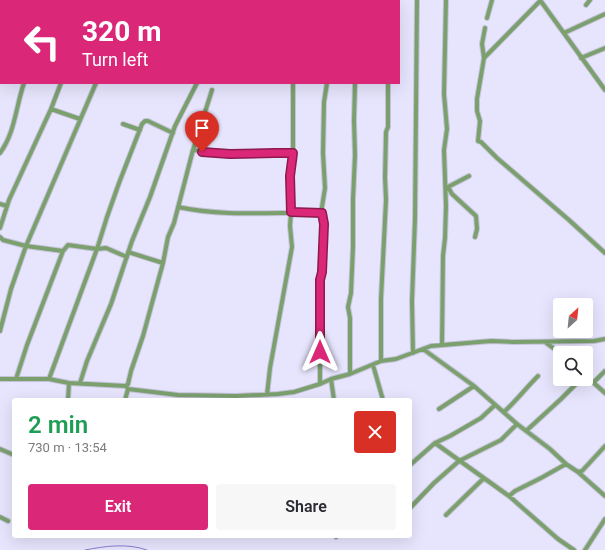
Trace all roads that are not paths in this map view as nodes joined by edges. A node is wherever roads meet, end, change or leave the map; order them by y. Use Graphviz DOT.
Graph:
graph roads {
  1 [pos="417,0"];
  2 [pos="446,0"];
  3 [pos="492,0"];
  4 [pos="590,0"];
  5 [pos="540,1"];
  6 [pos="586,4"];
  7 [pos="605,14"];
  8 [pos="487,18"];
  9 [pos="485,28"];
  10 [pos="564,33"];
  11 [pos="605,48"];
  12 [pos="484,58"];
  13 [pos="581,58"];
  14 [pos="24,84"];
  15 [pos="61,84"];
  16 [pos="96,84"];
  17 [pos="197,84"];
  18 [pos="293,84"];
  19 [pos="327,84"];
  20 [pos="355,84"];
  21 [pos="388,84"];
  22 [pos="212,90"];
  23 [pos="605,90"];
  24 [pos="51,109"];
  25 [pos="80,119"];
  26 [pos="123,124"];
  27 [pos="140,130"];
  28 [pos="173,133"];
  29 [pos="193,150"];
  30 [pos="0,153"];
  31 [pos="293,153"];
  32 [pos="469,176"];
  33 [pos="446,187"];
  34 [pos="0,204"];
  35 [pos="7,206"];
  36 [pos="178,207"];
  37 [pos="291,212"];
  38 [pos="322,213"];
  39 [pos="0,228"];
  40 [pos="0,237"];
  41 [pos="476,237"];
  42 [pos="26,246"];
  43 [pos="97,249"];
  44 [pos="63,251"];
  45 [pos="605,253"];
  46 [pos="127,255"];
  47 [pos="163,263"];
  48 [pos="0,331"];
  49 [pos="605,339"];
  50 [pos="545,342"];
  51 [pos="442,345"];
  52 [pos="553,348"];
  53 [pos="423,349"];
  54 [pos="413,354"];
  55 [pos="381,361"];
  56 [pos="373,365"];
  57 [pos="605,371"];
  58 [pos="350,374"];
  59 [pos="538,376"];
  60 [pos="0,379"];
  61 [pos="16,379"];
  62 [pos="49,379"];
  63 [pos="331,379"];
  64 [pos="594,382"];
  65 [pos="69,383"];
  66 [pos="80,383"];
  67 [pos="320,384"];
  68 [pos="474,386"];
  69 [pos="574,386"];
  70 [pos="127,388"];
  71 [pos="605,393"];
  72 [pos="178,395"];
  73 [pos="267,395"];
  74 [pos="68,398"];
  75 [pos="125,398"];
  76 [pos="177,398"];
  77 [pos="195,398"];
  78 [pos="208,398"];
  79 [pos="259,398"];
  80 [pos="334,398"];
  81 [pos="382,398"];
  82 [pos="495,405"];
  83 [pos="439,409"];
  84 [pos="504,412"];
  85 [pos="517,424"];
  86 [pos="526,431"];
  87 [pos="434,443"];
  88 [pos="605,446"];
  89 [pos="0,449"];
  90 [pos="12,454"];
  91 [pos="459,461"];
  92 [pos="412,462"];
  93 [pos="566,464"];
  94 [pos="578,472"];
  95 [pos="484,478"];
  96 [pos="605,488"];
  97 [pos="604,495"];
  98 [pos="509,496"];
  99 [pos="412,506"];
  100 [pos="446,516"];
  101 [pos="0,517"];
  102 [pos="605,519"];
  103 [pos="8,521"];
  104 [pos="574,550"];
  105 [pos="585,550"];
  1 -- 54 [label="street"];
  2 -- 33 [label="street"];
  3 -- 8 [label="street"];
  4 -- 6 [label="street"];
  5 -- 10 [label="street"];
  5 -- 12 [label="street"];
  7 -- 10 [label="street"];
  9 -- 12 [label="street"];
  10 -- 13 [label="street"];
  11 -- 13 [label="street"];
  12 -- 45 [label="street"];
  13 -- 23 [label="street"];
  14 -- 30 [label="street"];
  15 -- 24 [label="street"];
  16 -- 25 [label="street"];
  17 -- 28 [label="street"];
  18 -- 31 [label="street"];
  19 -- 38 [label="street"];
  20 -- 58 [label="street"];
  21 -- 55 [label="street"];
  22 -- 29 [label="street"];
  24 -- 25 [label="street"];
  24 -- 35 [label="street"];
  25 -- 42 [label="street"];
  26 -- 27 [label="street"];
  27 -- 28 [label="street"];
  27 -- 43 [label="street"];
  28 -- 46 [label="street"];
  29 -- 31 [label="street"];
  29 -- 36 [label="street"];
  31 -- 37 [label="street"];
  32 -- 33 [label="street"];
  33 -- 41 [label="street"];
  33 -- 51 [label="street"];
  34 -- 35 [label="street"];
  35 -- 39 [label="street"];
  36 -- 37 [label="street"];
  36 -- 47 [label="street"];
  37 -- 38 [label="street"];
  37 -- 73 [label="street"];
  38 -- 67 [label="street"];
  40 -- 42 [label="street"];
  42 -- 44 [label="street"];
  42 -- 48 [label="street"];
  43 -- 44 [label="street"];
  43 -- 46 [label="street"];
  43 -- 62 [label="street"];
  44 -- 61 [label="street"];
  46 -- 47 [label="street"];
  46 -- 66 [label="street"];
  47 -- 70 [label="street"];
  49 -- 50 [label="street"];
  50 -- 51 [label="street"];
  50 -- 52 [label="street"];
  51 -- 53 [label="street"];
  53 -- 54 [label="street"];
  53 -- 68 [label="street"];
  54 -- 55 [label="street"];
  55 -- 56 [label="street"];
  56 -- 58 [label="street"];
  56 -- 81 [label="street"];
  57 -- 64 [label="street"];
  58 -- 63 [label="street"];
  59 -- 84 [label="street"];
  60 -- 61 [label="street"];
  61 -- 62 [label="street"];
  62 -- 65 [label="street"];
  63 -- 67 [label="street"];
  63 -- 80 [label="street"];
  64 -- 71 [label="street"];
  65 -- 66 [label="street"];
  65 -- 74 [label="street"];
  66 -- 70 [label="street"];
  67 -- 73 [label="street"];
  68 -- 82 [label="street"];
  68 -- 83 [label="street"];
  69 -- 86 [label="street"];
  70 -- 72 [label="street"];
  70 -- 75 [label="street"];
  72 -- 76 [label="street"];
  72 -- 77 [label="street"];
  73 -- 79 [label="street"];
  77 -- 78 [label="street"];
  78 -- 79 [label="street"];
  82 -- 84 [label="street"];
  82 -- 87 [label="street"];
  84 -- 85 [label="street"];
  85 -- 86 [label="street"];
  85 -- 91 [label="street"];
  86 -- 93 [label="street"];
  87 -- 91 [label="street"];
  87 -- 92 [label="street"];
  88 -- 94 [label="street"];
  89 -- 90 [label="street"];
  91 -- 95 [label="street"];
  91 -- 99 [label="street"];
  93 -- 94 [label="street"];
  93 -- 98 [label="street"];
  94 -- 97 [label="street"];
  95 -- 98 [label="street"];
  95 -- 100 [label="street"];
  96 -- 97 [label="street"];
  98 -- 104 [label="street"];
  101 -- 103 [label="street"];
  102 -- 105 [label="street"];
}
